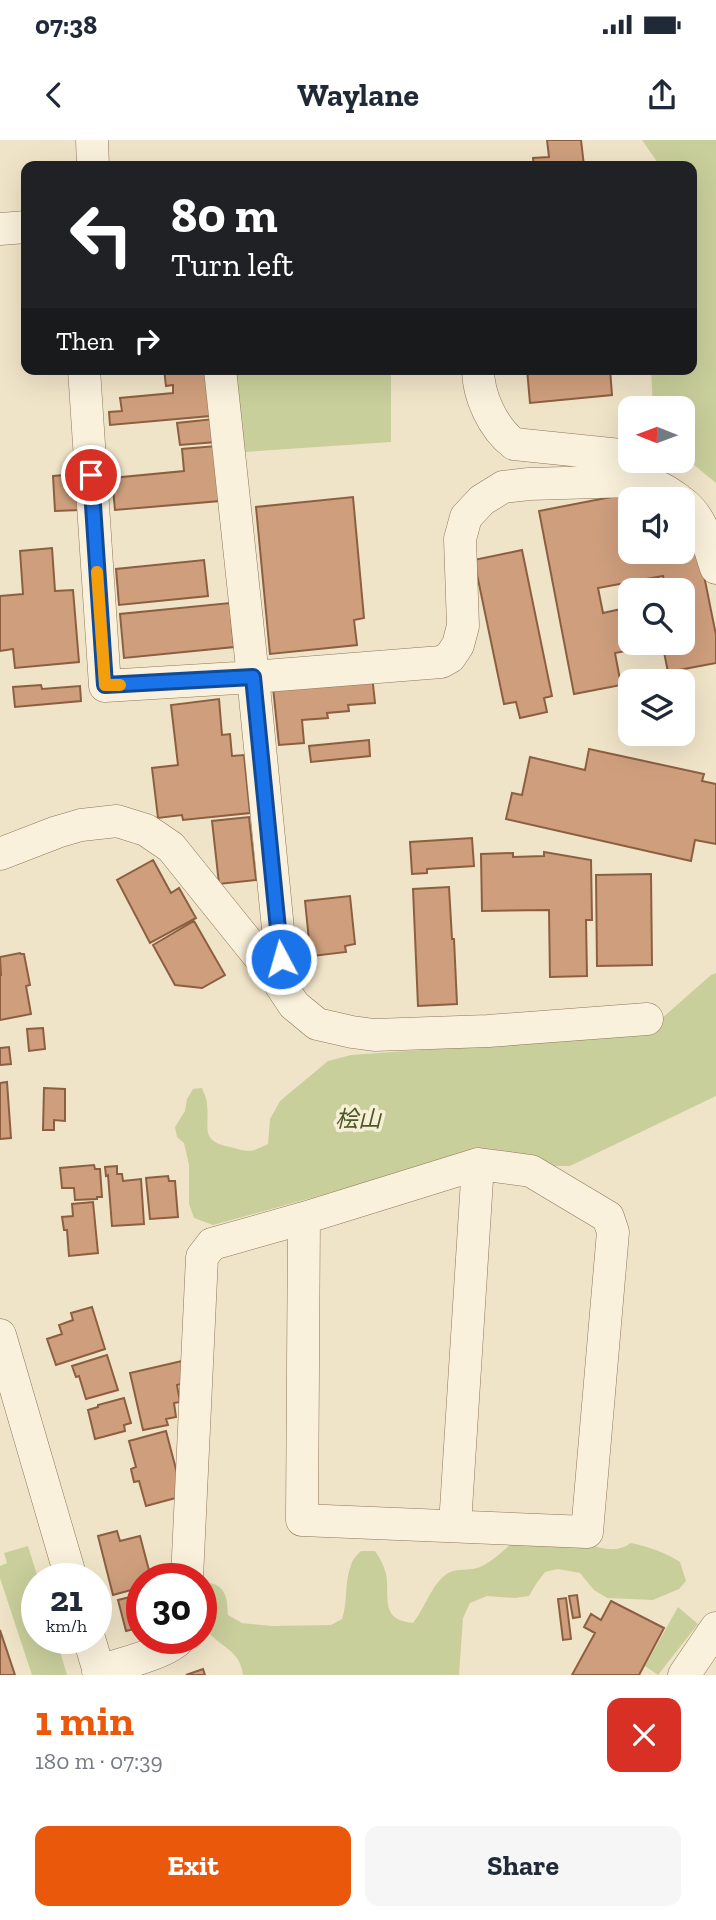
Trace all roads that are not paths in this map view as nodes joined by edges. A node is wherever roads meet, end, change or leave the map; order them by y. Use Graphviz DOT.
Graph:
graph roads {
  1 [pos="92,140"];
  2 [pos="93,161"];
  3 [pos="21,227"];
  4 [pos="0,229"];
  5 [pos="84,375"];
  6 [pos="221,375"];
  7 [pos="479,375"];
  8 [pos="618,455"];
  9 [pos="658,473"];
  10 [pos="656,487"];
  11 [pos="668,487"];
  12 [pos="695,515"];
  13 [pos="716,568"];
  14 [pos="253,677"];
  15 [pos="0,854"];
  16 [pos="274,975"];
  17 [pos="647,1019"];
  18 [pos="478,1164"];
  19 [pos="304,1218"];
  20 [pos="0,1335"];
  21 [pos="455,1525"];
  22 [pos="67,1563"];
  23 [pos="188,1563"];
  24 [pos="716,1628"];
  25 [pos="94,1654"];
  26 [pos="151,1654"];
  27 [pos="99,1673"];
  28 [pos="684,1675"];
  1 -- 2 [label="street"];
  3 -- 4 [label="street"];
  5 -- 14 [label="street"];
  6 -- 14 [label="street"];
  7 -- 8 [label="street"];
  9 -- 11 [label="street"];
  10 -- 14 [label="street"];
  12 -- 13 [label="street"];
  14 -- 16 [label="street"];
  15 -- 16 [label="street"];
  16 -- 17 [label="street"];
  18 -- 19 [label="street"];
  18 -- 21 [label="street"];
  18 -- 21 [label="street"];
  19 -- 21 [label="street"];
  19 -- 23 [label="street"];
  20 -- 22 [label="street"];
  24 -- 28 [label="street"];
  25 -- 27 [label="street"];
  26 -- 27 [label="street"];
}
